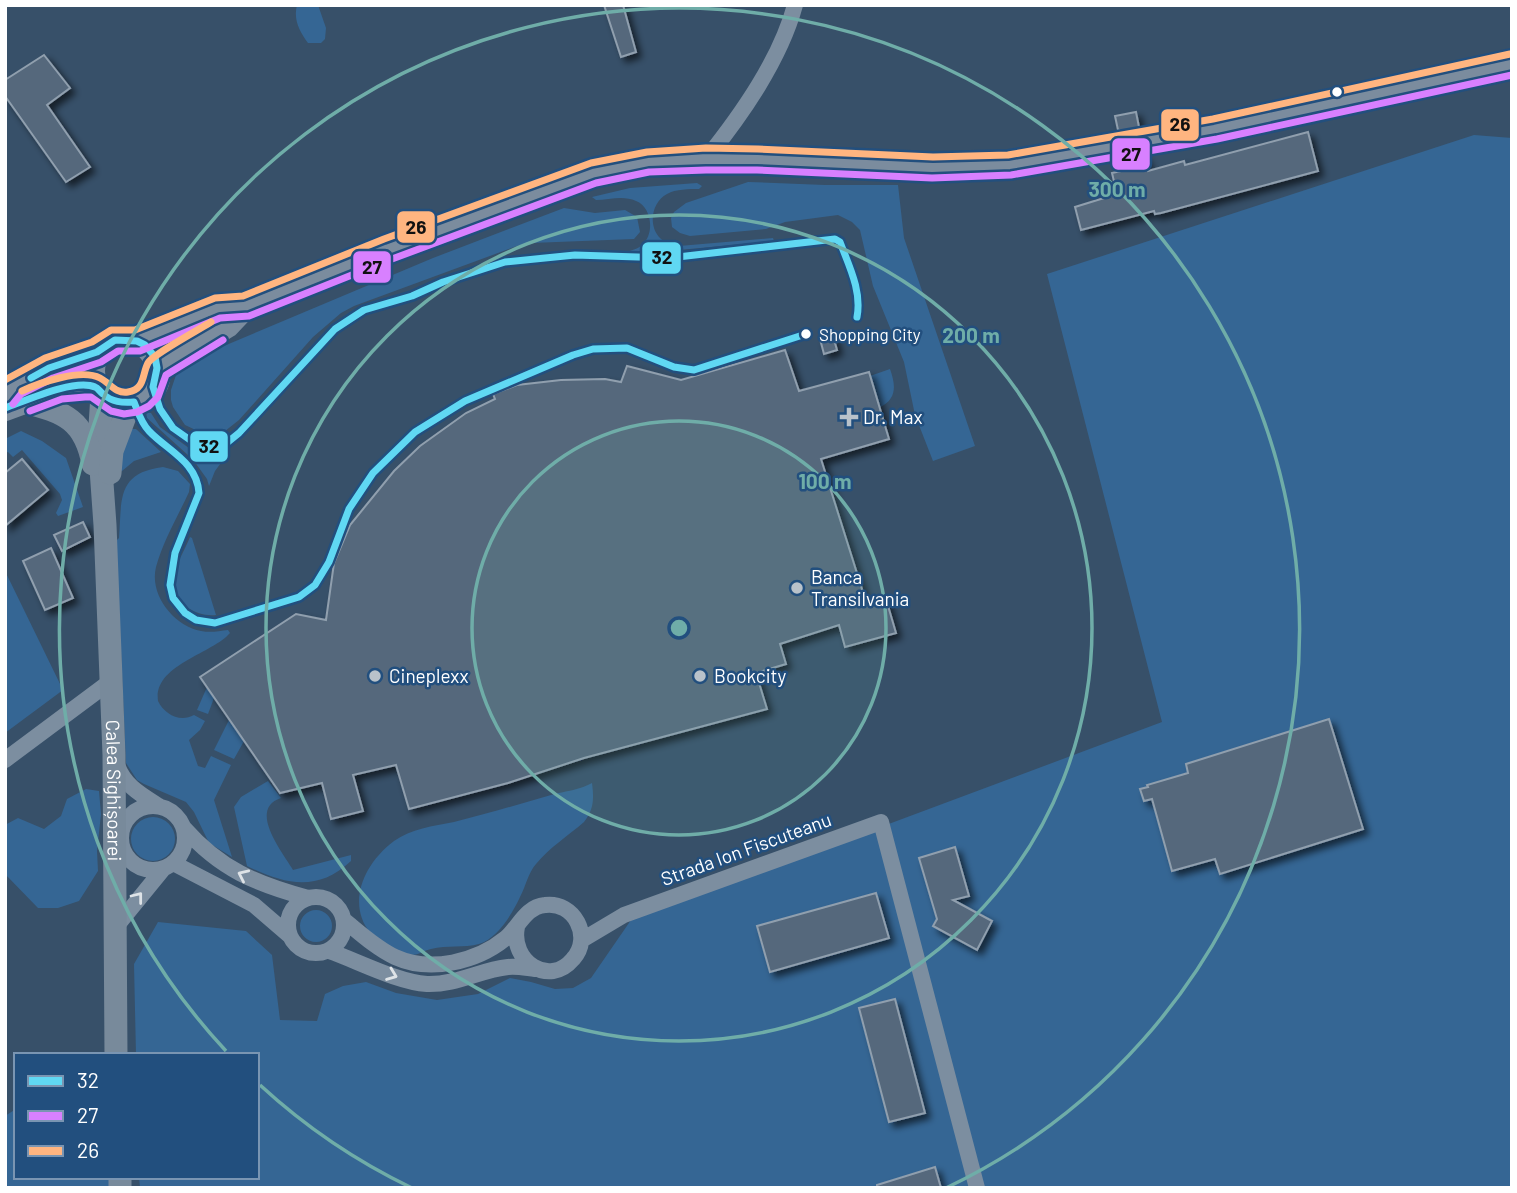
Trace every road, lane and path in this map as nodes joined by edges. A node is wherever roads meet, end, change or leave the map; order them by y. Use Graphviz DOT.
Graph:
graph roads {
  1 [pos="795,5"];
  2 [pos="1512,64"];
  3 [pos="706,159"];
  4 [pos="245,306"];
  5 [pos="137,341"];
  6 [pos="97,352"];
  7 [pos="158,368"];
  8 [pos="99,391"];
  9 [pos="12,402"];
  10 [pos="130,403"];
  11 [pos="105,525"];
  12 [pos="111,681"];
  13 [pos="114,755"];
  14 [pos="5,760"];
  15 [pos="159,806"];
  16 [pos="184,828"];
  17 [pos="117,836"];
  18 [pos="168,866"];
  19 [pos="308,898"];
  20 [pos="624,915"];
  21 [pos="344,920"];
  22 [pos="578,921"];
  23 [pos="517,927"];
  24 [pos="115,928"];
  25 [pos="290,936"];
  26 [pos="582,940"];
  27 [pos="328,951"];
  28 [pos="539,970"];
  29 [pos="116,1053"];
  30 [pos="977,1188"];
  1 -- 3 [label="street"];
  2 -- 3 [label="main road"];
  3 -- 4 [label="main road"];
  4 -- 5 [label="main road"];
  4 -- 7 [label="main road"];
  5 -- 6 [label="main road"];
  5 -- 7 [label="main road"];
  6 -- 8 [label="main road"];
  6 -- 9 [label="main road"];
  7 -- 10 [label="main road"];
  8 -- 9 [label="main road"];
  8 -- 10 [label="main road"];
  8 -- 11 [label="main road, Calea Sighișoarei"];
  9 -- 11 [label="main road"];
  10 -- 11 [label="main road, Calea Sighișoarei"];
  11 -- 12 [label="main road, Calea Sighișoarei"];
  12 -- 13 [label="main road, Calea Sighișoarei"];
  12 -- 14 [label="street"];
  13 -- 15 [label="street"];
  13 -- 17 [label="main road, Calea Sighișoarei"];
  15 -- 16 [label="street"];
  15 -- 17 [label="street"];
  16 -- 18 [label="street"];
  19 -- 16 [label="street, one-way"];
  17 -- 18 [label="street"];
  17 -- 24 [label="main road, Calea Sighișoarei"];
  24 -- 18 [label="street, one-way"];
  18 -- 25 [label="street"];
  19 -- 21 [label="street"];
  19 -- 25 [label="street"];
  20 -- 22 [label="street, Strada Ion Fiscuteanu"];
  20 -- 26 [label="street, Strada Ion Fiscuteanu"];
  20 -- 30 [label="street, Strada Ion Fiscuteanu"];
  21 -- 23 [label="street"];
  21 -- 27 [label="street"];
  22 -- 23 [label="street"];
  22 -- 26 [label="street"];
  23 -- 28 [label="street"];
  24 -- 29 [label="main road, Calea Sighișoarei"];
  25 -- 27 [label="street"];
  26 -- 28 [label="street"];
  27 -- 28 [label="street, one-way"];
}
